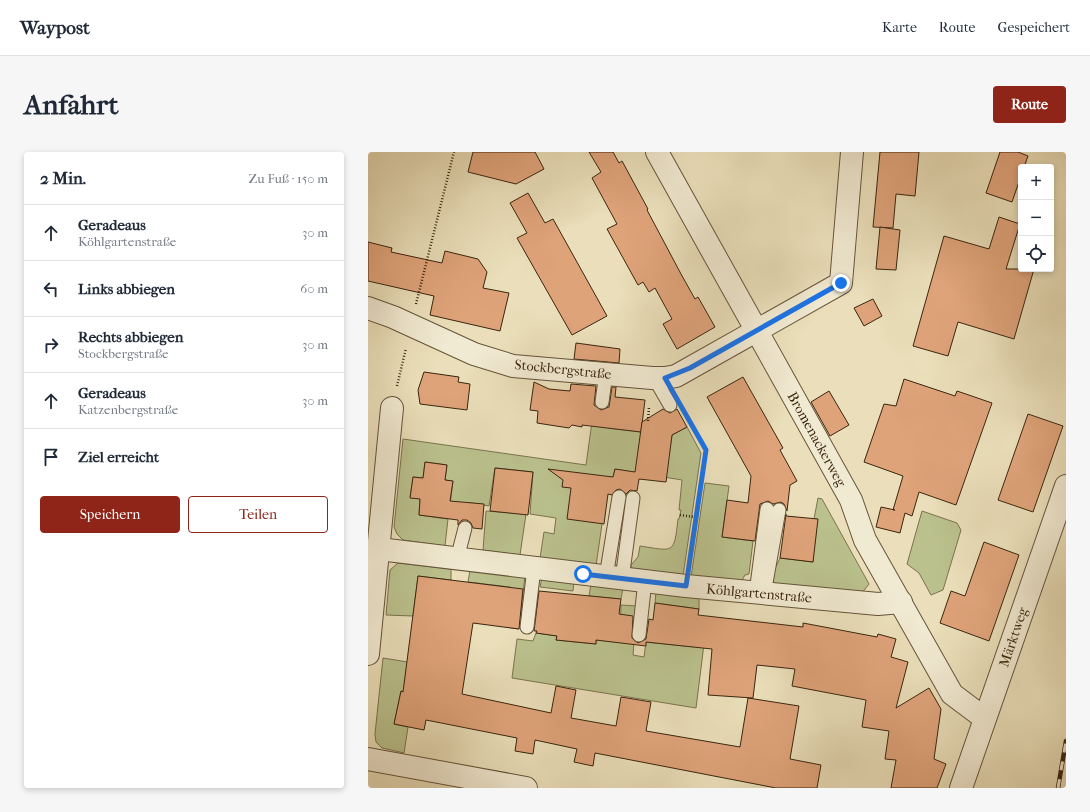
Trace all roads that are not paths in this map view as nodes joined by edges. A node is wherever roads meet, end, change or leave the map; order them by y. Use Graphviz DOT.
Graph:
graph roads {
  1 [pos="657,152"];
  2 [pos="852,152"];
  3 [pos="368,308"];
  4 [pos="757,331"];
  5 [pos="606,373"];
  6 [pos="658,379"];
  7 [pos="602,402"];
  8 [pos="670,405"];
  9 [pos="392,408"];
  10 [pos="1066,486"];
  11 [pos="376,496"];
  12 [pos="619,497"];
  13 [pos="633,498"];
  14 [pos="773,509"];
  15 [pos="465,528"];
  16 [pos="379,549"];
  17 [pos="457,559"];
  18 [pos="534,568"];
  19 [pos="614,578"];
  20 [pos="645,581"];
  21 [pos="760,593"];
  22 [pos="901,602"];
  23 [pos="527,627"];
  24 [pos="639,635"];
  25 [pos="368,654"];
  26 [pos="984,718"];
  27 [pos="368,759"];
  28 [pos="526,788"];
  29 [pos="961,788"];
  1 -- 4 [label="street, Bromenackerweg"];
  2 -- 4 [label="street, Stockbergstraße"];
  3 -- 5 [label="street, Stockbergstraße"];
  4 -- 6 [label="street, Stockbergstraße"];
  4 -- 22 [label="street, Bromenackerweg"];
  5 -- 6 [label="street, Stockbergstraße"];
  5 -- 7 [label="lane"];
  6 -- 8 [label="lane"];
  9 -- 11 [label="street"];
  10 -- 26 [label="street, Märktweg"];
  11 -- 16 [label="street"];
  12 -- 19 [label="lane"];
  13 -- 19 [label="lane"];
  14 -- 21 [label="lane"];
  15 -- 17 [label="lane"];
  16 -- 17 [label="street, Köhlgartenstraße"];
  16 -- 25 [label="street"];
  17 -- 18 [label="street, Köhlgartenstraße"];
  18 -- 19 [label="street, Köhlgartenstraße"];
  18 -- 23 [label="lane"];
  19 -- 20 [label="street, Köhlgartenstraße"];
  20 -- 21 [label="street, Köhlgartenstraße"];
  20 -- 24 [label="lane"];
  21 -- 22 [label="street, Köhlgartenstraße"];
  22 -- 26 [label="street, Bromenackerweg"];
  26 -- 29 [label="street, Märktweg"];
  27 -- 28 [label="street"];
}
